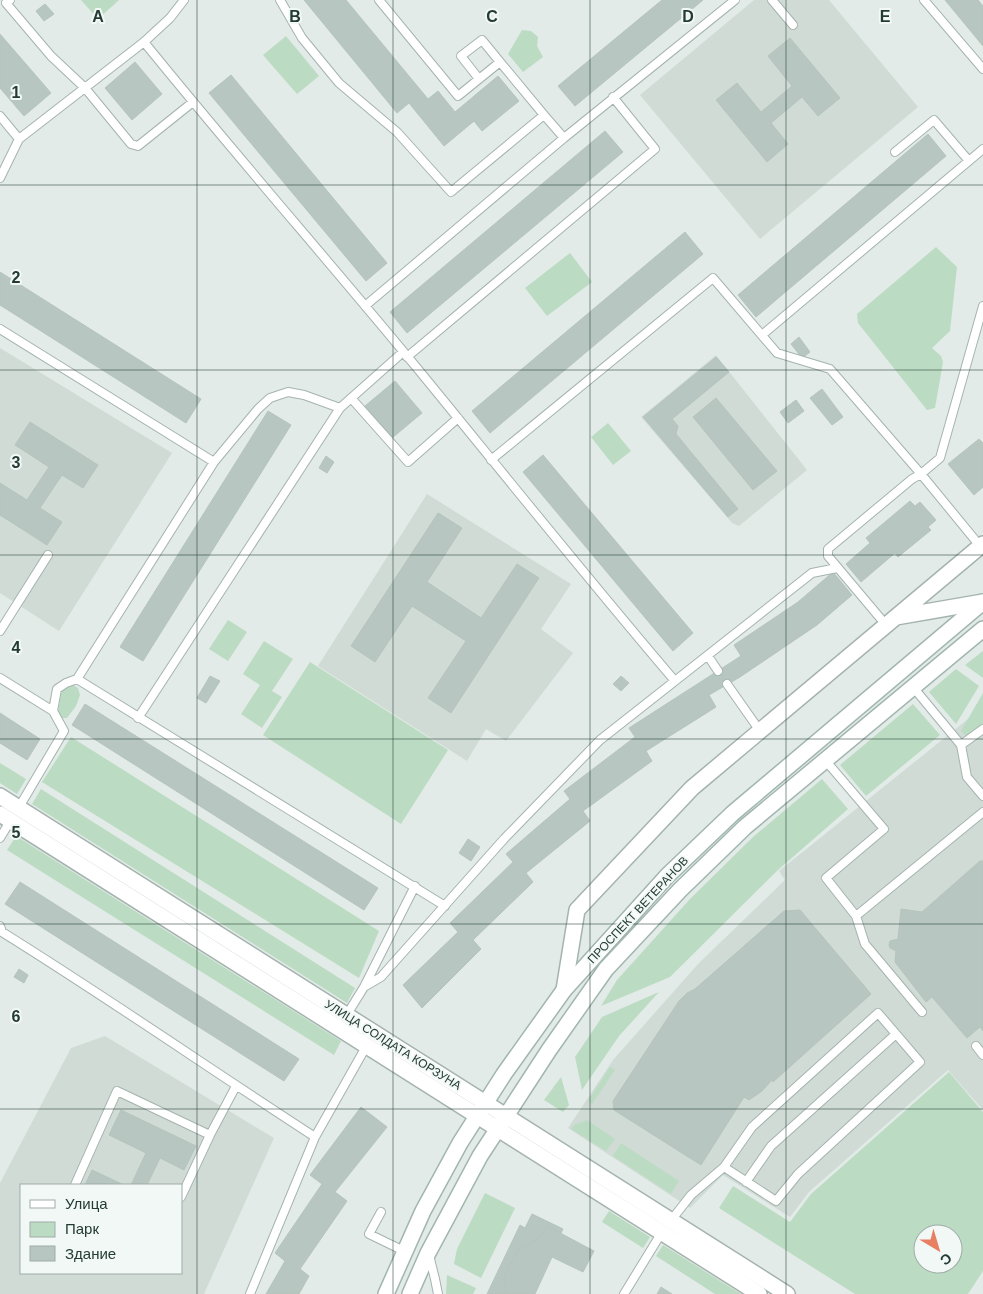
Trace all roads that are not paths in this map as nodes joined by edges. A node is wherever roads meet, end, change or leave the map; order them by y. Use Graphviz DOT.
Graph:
graph roads {
  1 [pos="10,0"];
  2 [pos="184,0"];
  3 [pos="280,0"];
  4 [pos="379,0"];
  5 [pos="735,0"];
  6 [pos="772,0"];
  7 [pos="924,0"];
  8 [pos="793,25"];
  9 [pos="144,42"];
  10 [pos="500,62"];
  11 [pos="983,69"];
  12 [pos="479,79"];
  13 [pos="85,88"];
  14 [pos="613,98"];
  15 [pos="193,102"];
  16 [pos="544,115"];
  17 [pos="0,116"];
  18 [pos="564,138"];
  19 [pos="19,139"];
  20 [pos="983,149"];
  21 [pos="895,152"];
  22 [pos="969,161"];
  23 [pos="0,178"];
  24 [pos="365,306"];
  25 [pos="983,306"];
  26 [pos="0,329"];
  27 [pos="762,335"];
  28 [pos="405,354"];
  29 [pos="351,398"];
  30 [pos="340,408"];
  31 [pos="458,418"];
  32 [pos="491,460"];
  33 [pos="214,462"];
  34 [pos="921,474"];
  35 [pos="982,545"];
  36 [pos="48,555"];
  37 [pos="837,568"];
  38 [pos="983,602"];
  39 [pos="890,621"];
  40 [pos="983,629"];
  41 [pos="0,631"];
  42 [pos="708,656"];
  43 [pos="718,671"];
  44 [pos="0,678"];
  45 [pos="76,679"];
  46 [pos="675,681"];
  47 [pos="727,684"];
  48 [pos="913,687"];
  49 [pos="52,711"];
  50 [pos="138,718"];
  51 [pos="983,729"];
  52 [pos="760,731"];
  53 [pos="961,746"];
  54 [pos="825,760"];
  55 [pos="0,796"];
  56 [pos="983,796"];
  57 [pos="983,812"];
  58 [pos="10,814"];
  59 [pos="0,838"];
  60 [pos="415,886"];
  61 [pos="445,906"];
  62 [pos="856,916"];
  63 [pos="1,931"];
  64 [pos="364,987"];
  65 [pos="564,990"];
  66 [pos="922,1012"];
  67 [pos="346,1015"];
  68 [pos="339,1029"];
  69 [pos="896,1034"];
  70 [pos="371,1040"];
  71 [pos="976,1046"];
  72 [pos="983,1055"];
  73 [pos="236,1086"];
  74 [pos="481,1110"];
  75 [pos="501,1122"];
  76 [pos="210,1135"];
  77 [pos="315,1136"];
  78 [pos="724,1167"];
  79 [pos="746,1182"];
  80 [pos="75,1184"];
  81 [pos="182,1195"];
  82 [pos="381,1212"];
  83 [pos="666,1226"];
  84 [pos="404,1251"];
  85 [pos="428,1253"];
  86 [pos="250,1294"];
  87 [pos="386,1294"];
  88 [pos="410,1294"];
  89 [pos="438,1294"];
  90 [pos="624,1294"];
  91 [pos="759,1294"];
  92 [pos="787,1294"];
  1 -- 13 [label="lane"];
  2 -- 9 [label="lane"];
  3 -- 16 [label="lane"];
  4 -- 12 [label="lane"];
  5 -- 14 [label="lane"];
  6 -- 8 [label="lane"];
  7 -- 11 [label="lane"];
  9 -- 13 [label="lane"];
  9 -- 15 [label="lane"];
  10 -- 12 [label="lane"];
  10 -- 12 [label="lane"];
  10 -- 16 [label="lane"];
  13 -- 15 [label="lane"];
  13 -- 19 [label="lane"];
  14 -- 18 [label="lane"];
  14 -- 28 [label="lane"];
  15 -- 24 [label="lane"];
  16 -- 18 [label="lane"];
  17 -- 19 [label="lane"];
  18 -- 24 [label="lane"];
  19 -- 23 [label="lane"];
  20 -- 22 [label="lane"];
  21 -- 22 [label="lane"];
  22 -- 27 [label="lane"];
  24 -- 28 [label="lane"];
  25 -- 34 [label="lane"];
  26 -- 33 [label="lane"];
  27 -- 32 [label="lane"];
  27 -- 34 [label="lane"];
  28 -- 29 [label="lane"];
  28 -- 31 [label="lane"];
  29 -- 30 [label="lane"];
  29 -- 31 [label="lane"];
  30 -- 33 [label="lane"];
  30 -- 50 [label="lane"];
  31 -- 32 [label="lane"];
  32 -- 46 [label="lane"];
  33 -- 45 [label="lane"];
  34 -- 35 [label="lane"];
  34 -- 37 [label="lane"];
  35 -- 39 [label="street"];
  36 -- 41 [label="lane"];
  37 -- 39 [label="lane"];
  37 -- 42 [label="lane"];
  38 -- 39 [label="street"];
  38 -- 65 [label="street, ПРОСПЕКТ ВЕТЕРАНОВ"];
  39 -- 52 [label="street"];
  40 -- 48 [label="street, ПРОСПЕКТ ВЕТЕРАНОВ"];
  42 -- 43 [label="lane"];
  42 -- 46 [label="lane"];
  44 -- 49 [label="lane"];
  45 -- 49 [label="lane"];
  45 -- 50 [label="lane"];
  46 -- 61 [label="lane"];
  47 -- 52 [label="lane"];
  48 -- 53 [label="lane"];
  48 -- 54 [label="street, ПРОСПЕКТ ВЕТЕРАНОВ"];
  49 -- 58 [label="lane"];
  50 -- 60 [label="lane"];
  51 -- 53 [label="lane"];
  52 -- 65 [label="street"];
  53 -- 56 [label="lane"];
  54 -- 62 [label="lane"];
  54 -- 75 [label="street, ПРОСПЕКТ ВЕТЕРАНОВ"];
  55 -- 58 [label="street, УЛИЦА СОЛДАТА КОРЗУНА"];
  57 -- 62 [label="lane"];
  58 -- 59 [label="lane"];
  58 -- 67 [label="street, УЛИЦА СОЛДАТА КОРЗУНА"];
  58 -- 68 [label="street, УЛИЦА СОЛДАТА КОРЗУНА"];
  60 -- 61 [label="lane"];
  60 -- 64 [label="lane"];
  61 -- 64 [label="lane"];
  62 -- 66 [label="lane"];
  63 -- 73 [label="lane"];
  64 -- 67 [label="lane"];
  65 -- 74 [label="street, ПРОСПЕКТ ВЕТЕРАНОВ"];
  67 -- 68 [label="lane"];
  67 -- 70 [label="street, УЛИЦА СОЛДАТА КОРЗУНА"];
  68 -- 70 [label="street, УЛИЦА СОЛДАТА КОРЗУНА"];
  69 -- 78 [label="lane"];
  69 -- 79 [label="lane"];
  69 -- 79 [label="lane"];
  70 -- 74 [label="street, УЛИЦА СОЛДАТА КОРЗУНА"];
  70 -- 77 [label="lane"];
  71 -- 72 [label="lane"];
  73 -- 76 [label="lane"];
  73 -- 77 [label="lane"];
  74 -- 75 [label="street, УЛИЦА СОЛДАТА КОРЗУНА"];
  74 -- 84 [label="street, ПРОСПЕКТ ВЕТЕРАНОВ"];
  75 -- 83 [label="street, УЛИЦА СОЛДАТА КОРЗУНА"];
  75 -- 85 [label="street, ПРОСПЕКТ ВЕТЕРАНОВ"];
  76 -- 80 [label="lane"];
  76 -- 81 [label="lane"];
  77 -- 86 [label="lane"];
  78 -- 79 [label="lane"];
  78 -- 83 [label="lane"];
  82 -- 84 [label="lane"];
  83 -- 90 [label="lane"];
  83 -- 91 [label="street, УЛИЦА СОЛДАТА КОРЗУНА"];
  83 -- 92 [label="street, УЛИЦА СОЛДАТА КОРЗУНА"];
  84 -- 87 [label="street, ПРОСПЕКТ ВЕТЕРАНОВ"];
  85 -- 88 [label="street, ПРОСПЕКТ ВЕТЕРАНОВ"];
  85 -- 89 [label="lane"];
}
